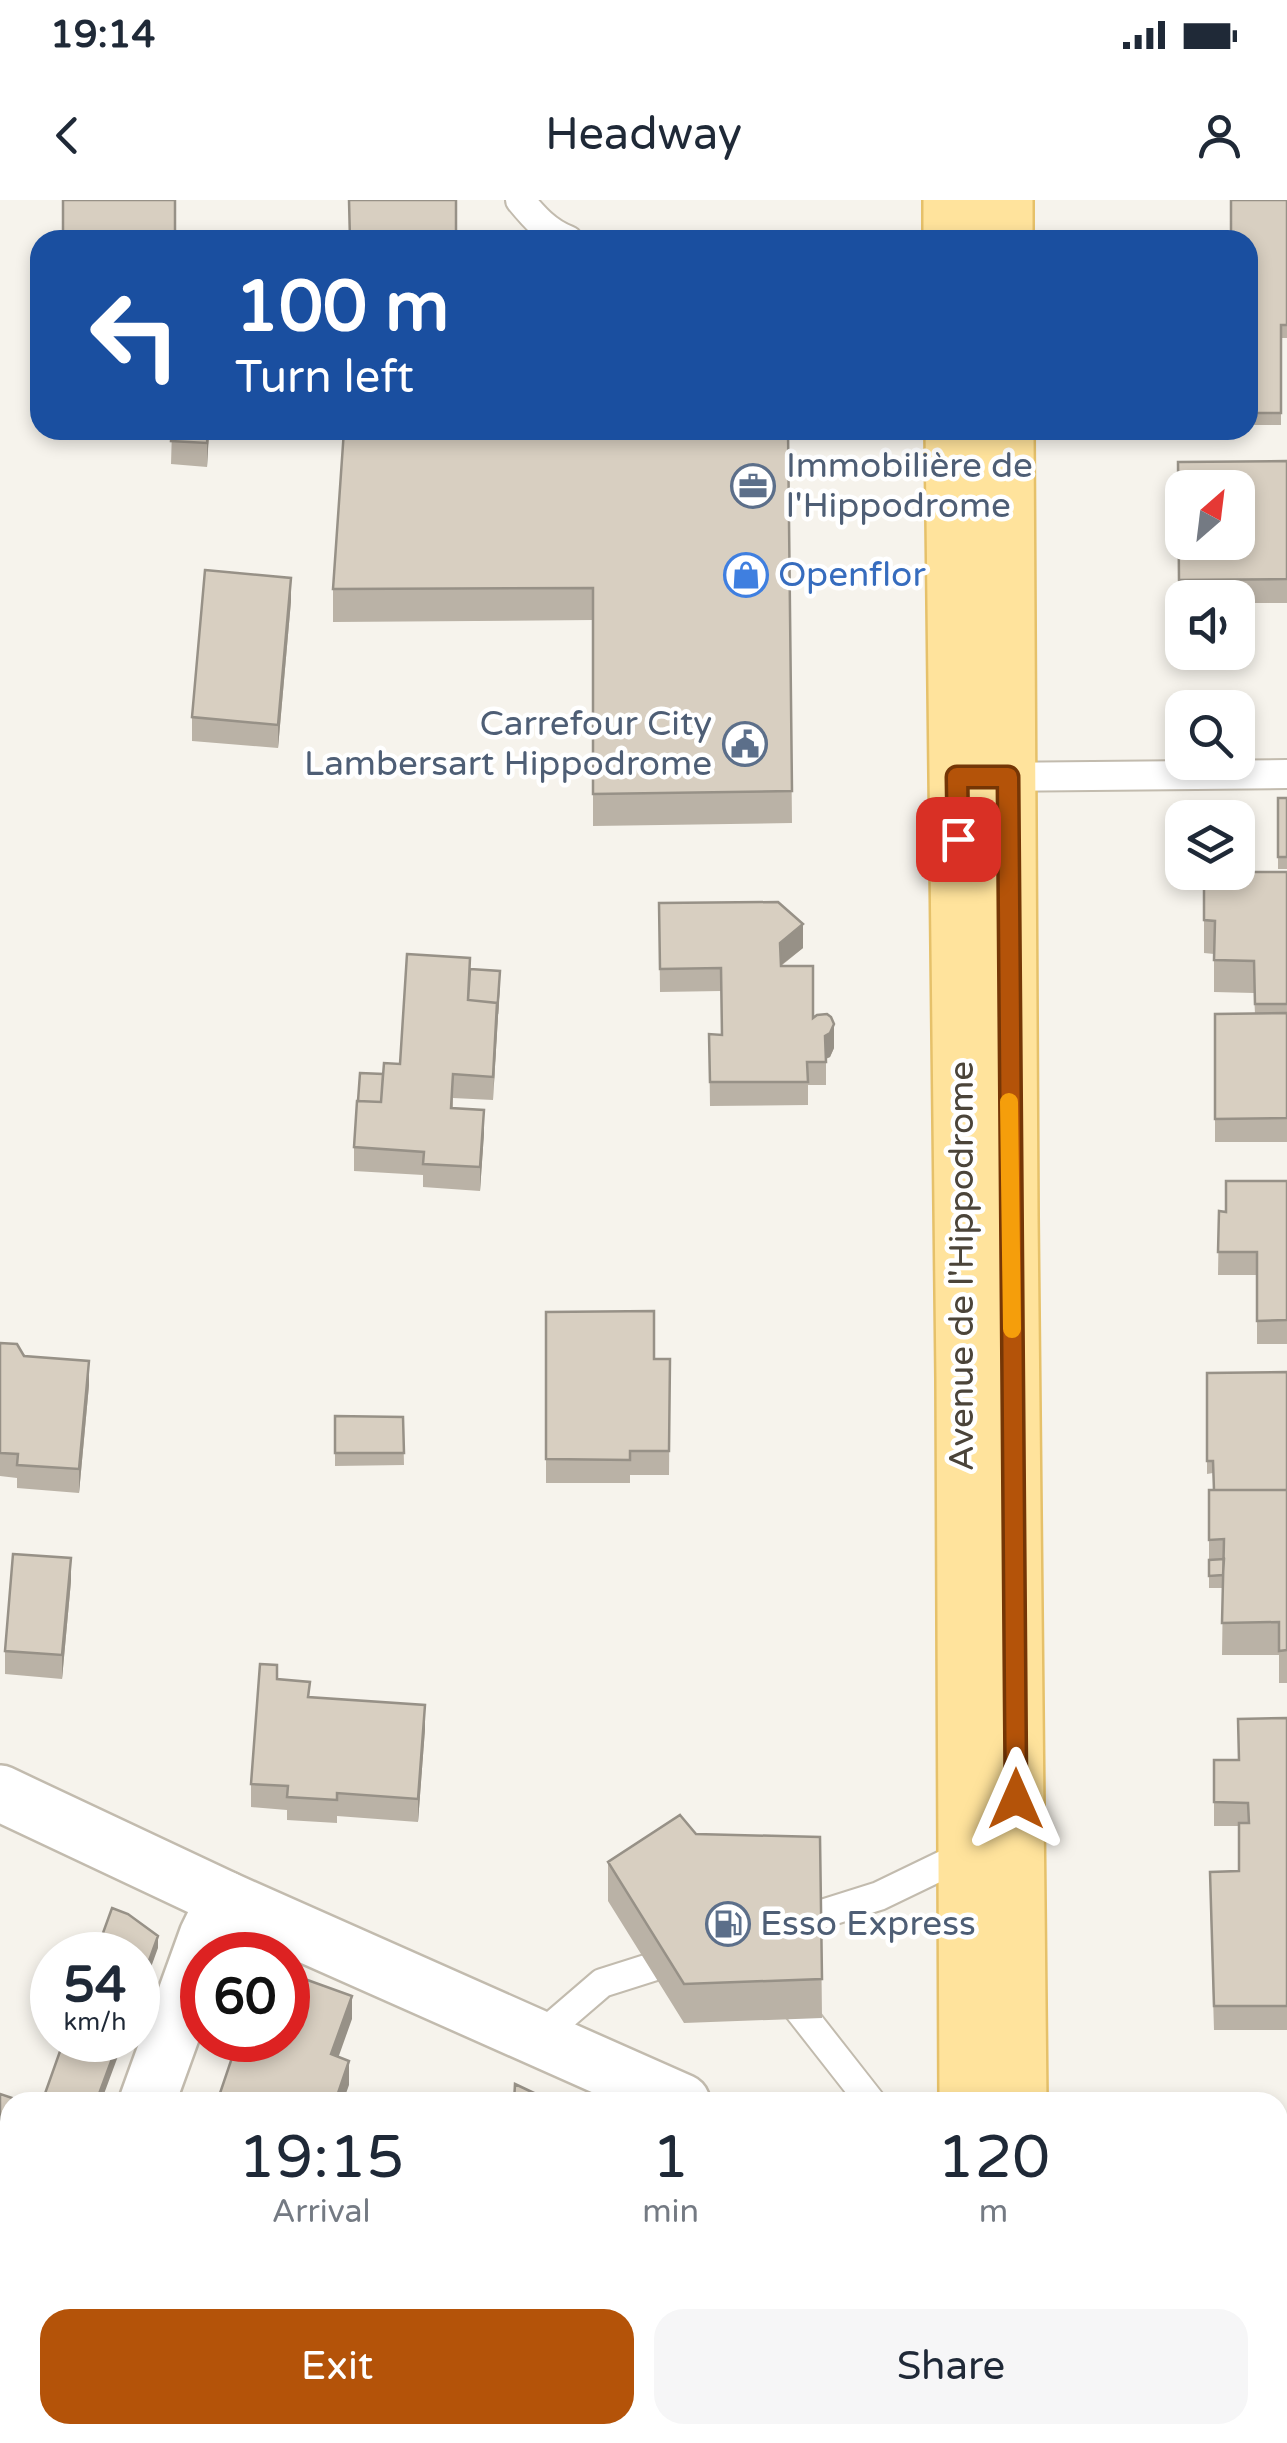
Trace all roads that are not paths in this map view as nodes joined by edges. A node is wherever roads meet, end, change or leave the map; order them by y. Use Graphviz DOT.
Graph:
graph roads {
  1 [pos="520,200"];
  2 [pos="951,200"];
  3 [pos="1005,200"];
  4 [pos="551,230"];
  5 [pos="952,230"];
  6 [pos="1005,230"];
  7 [pos="955,440"];
  8 [pos="1005,440"];
  9 [pos="1287,774"];
  10 [pos="982,777"];
  11 [pos="0,1793"];
  12 [pos="966,1854"];
  13 [pos="225,1899"];
  14 [pos="760,1933"];
  15 [pos="708,1950"];
  16 [pos="766,1968"];
  17 [pos="538,2038"];
  18 [pos="150,2092"];
  19 [pos="660,2092"];
  20 [pos="863,2092"];
  21 [pos="967,2092"];
  22 [pos="1018,2092"];
  1 -- 4 [label="lane"];
  2 -- 5 [label="main road"];
  3 -- 6 [label="main road"];
  7 -- 10 [label="main road, Avenue de l'Hippodrome"];
  8 -- 10 [label="main road, Avenue de l'Hippodrome"];
  9 -- 10 [label="lane"];
  10 -- 12 [label="main road, Avenue de l'Hippodrome"];
  10 -- 22 [label="main road, Avenue de l'Hippodrome"];
  11 -- 13 [label="street"];
  12 -- 14 [label="lane"];
  12 -- 21 [label="main road, Avenue de l'Hippodrome"];
  13 -- 17 [label="street"];
  13 -- 18 [label="street"];
  15 -- 17 [label="lane"];
  16 -- 20 [label="lane"];
  17 -- 19 [label="street"];
}
